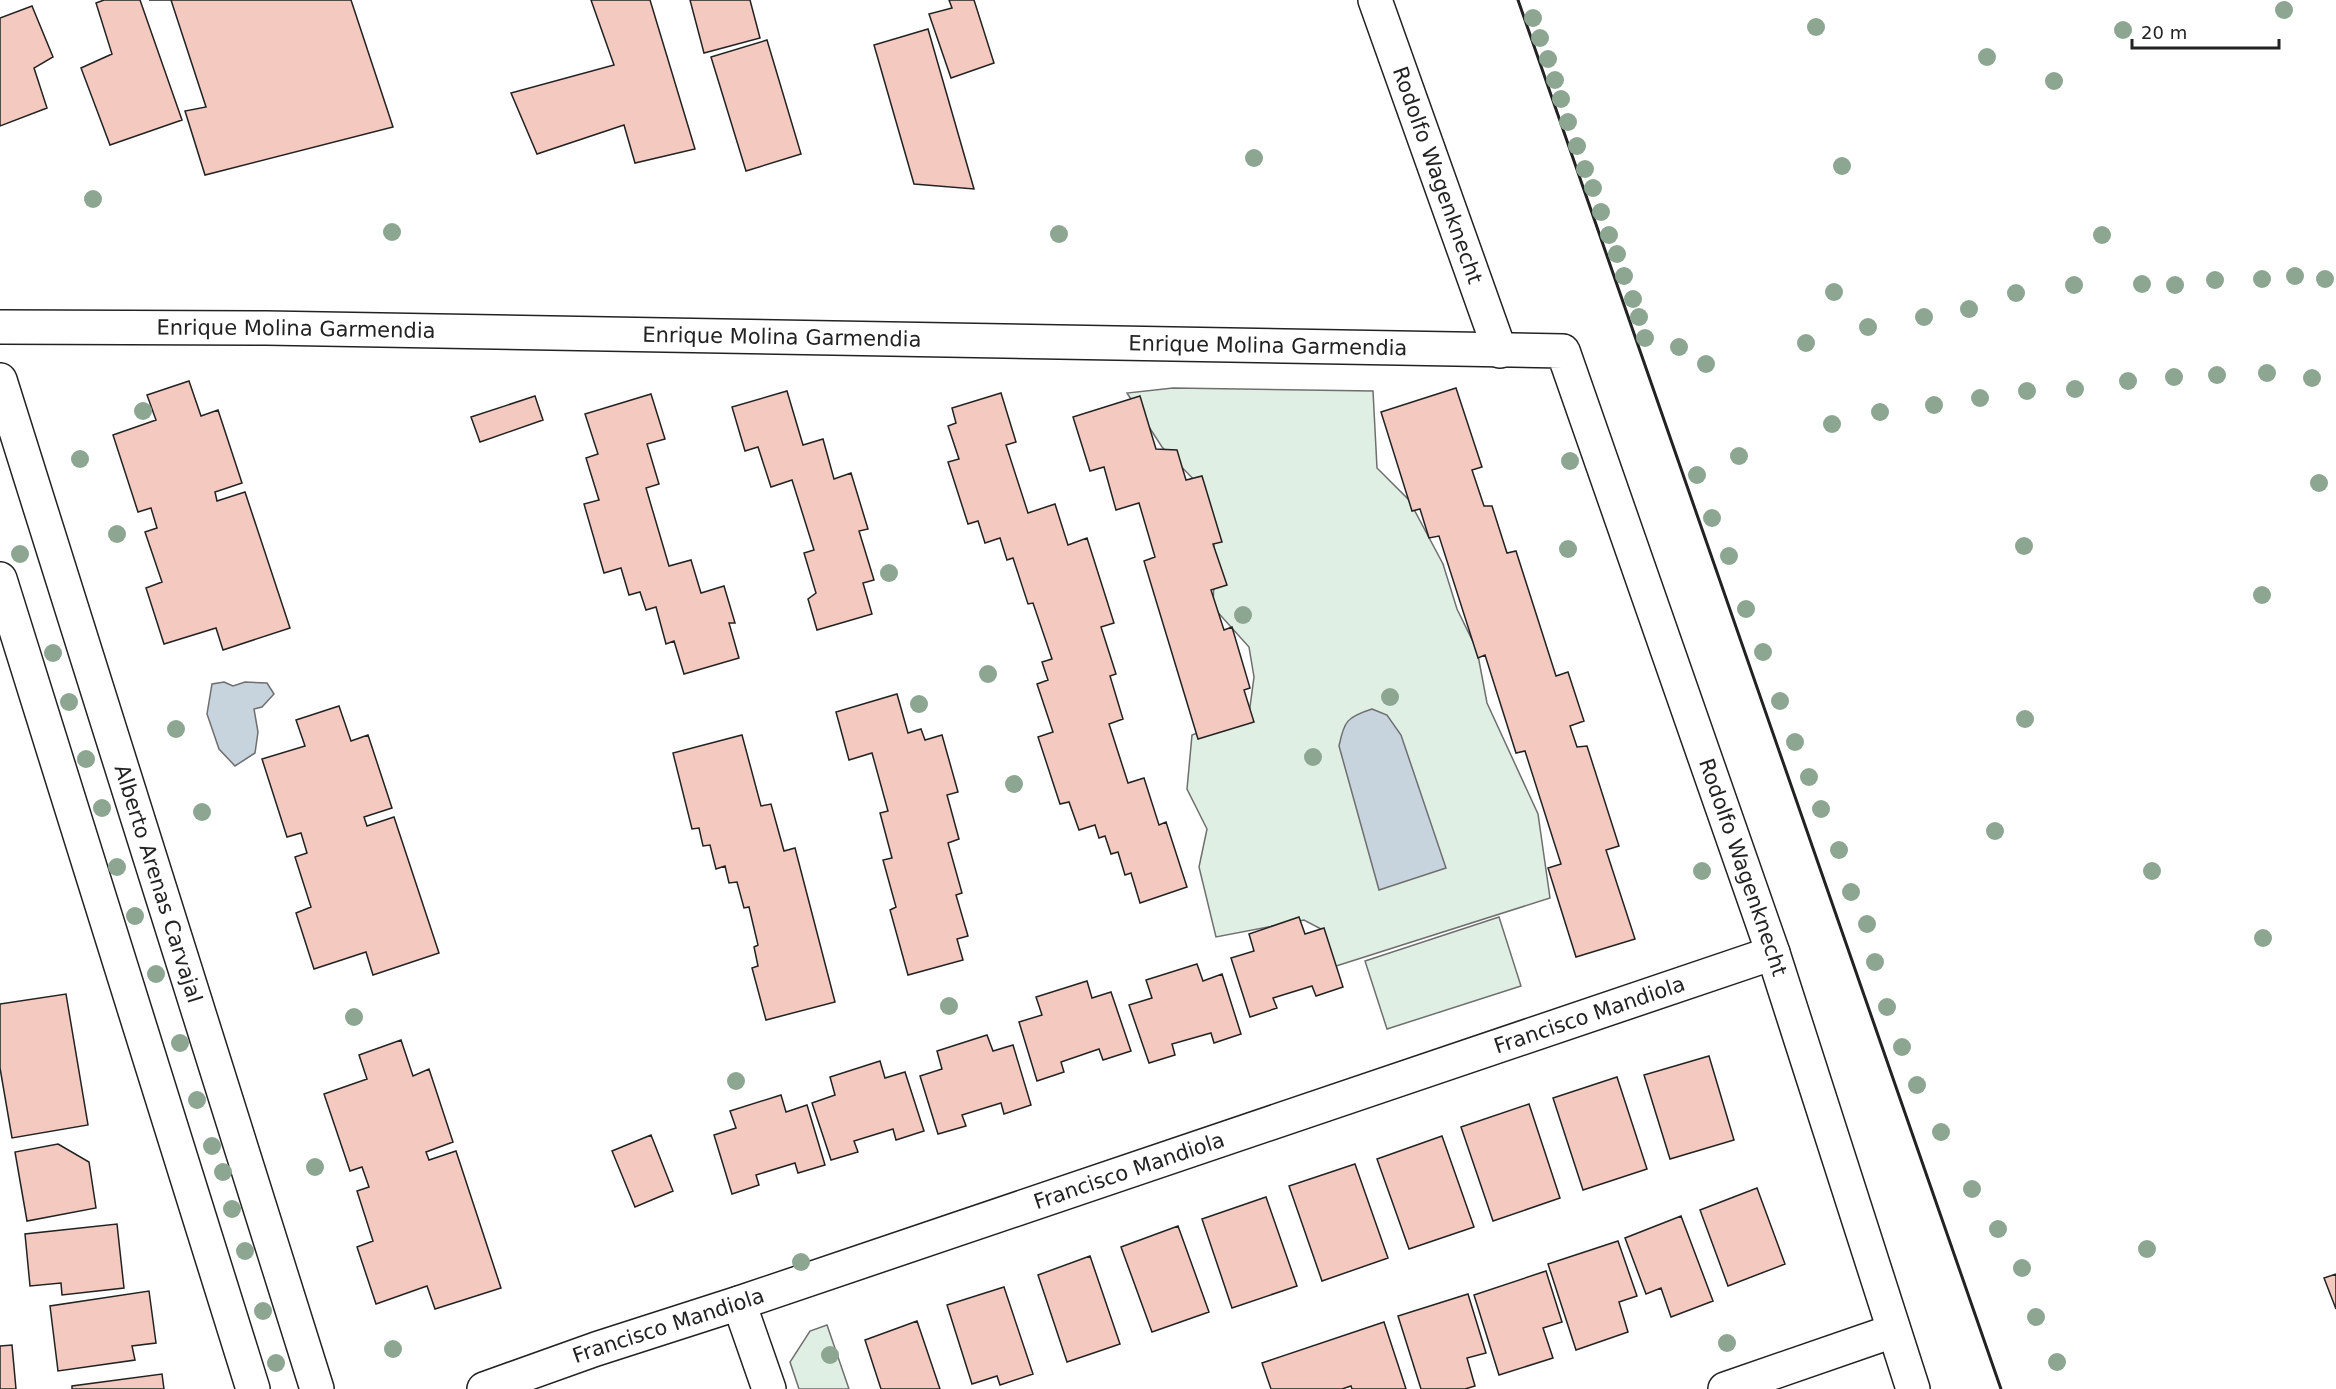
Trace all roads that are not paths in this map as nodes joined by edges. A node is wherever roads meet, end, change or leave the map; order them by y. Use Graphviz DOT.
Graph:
graph roads {
  1 [pos="1376,0"];
  2 [pos="0,327"];
  3 [pos="1500,351"];
  4 [pos="1563,351"];
  5 [pos="0,380"];
  6 [pos="0,579"];
  7 [pos="1773,953"];
  8 [pos="739,1303"];
  9 [pos="1893,1331"];
  10 [pos="253,1389"];
  11 [pos="317,1389"];
  12 [pos="484,1389"];
  13 [pos="769,1389"];
  14 [pos="1725,1389"];
  15 [pos="1913,1389"];
  1 -- 3 [label="street, Rodolfo Wagenknecht"];
  2 -- 3 [label="street, Enrique Molina Garmendia"];
  3 -- 4 [label="street, Enrique Molina Garmendia"];
  4 -- 7 [label="street, Rodolfo Wagenknecht"];
  5 -- 11 [label="street, Alberto Arenas Carvajal"];
  6 -- 10 [label="street"];
  7 -- 8 [label="street, Francisco Mandiola"];
  7 -- 9 [label="street, Rodolfo Wagenknecht"];
  8 -- 12 [label="street, Francisco Mandiola"];
  8 -- 13 [label="street"];
  9 -- 14 [label="street"];
  9 -- 15 [label="street, Rodolfo Wagenknecht"];
}
